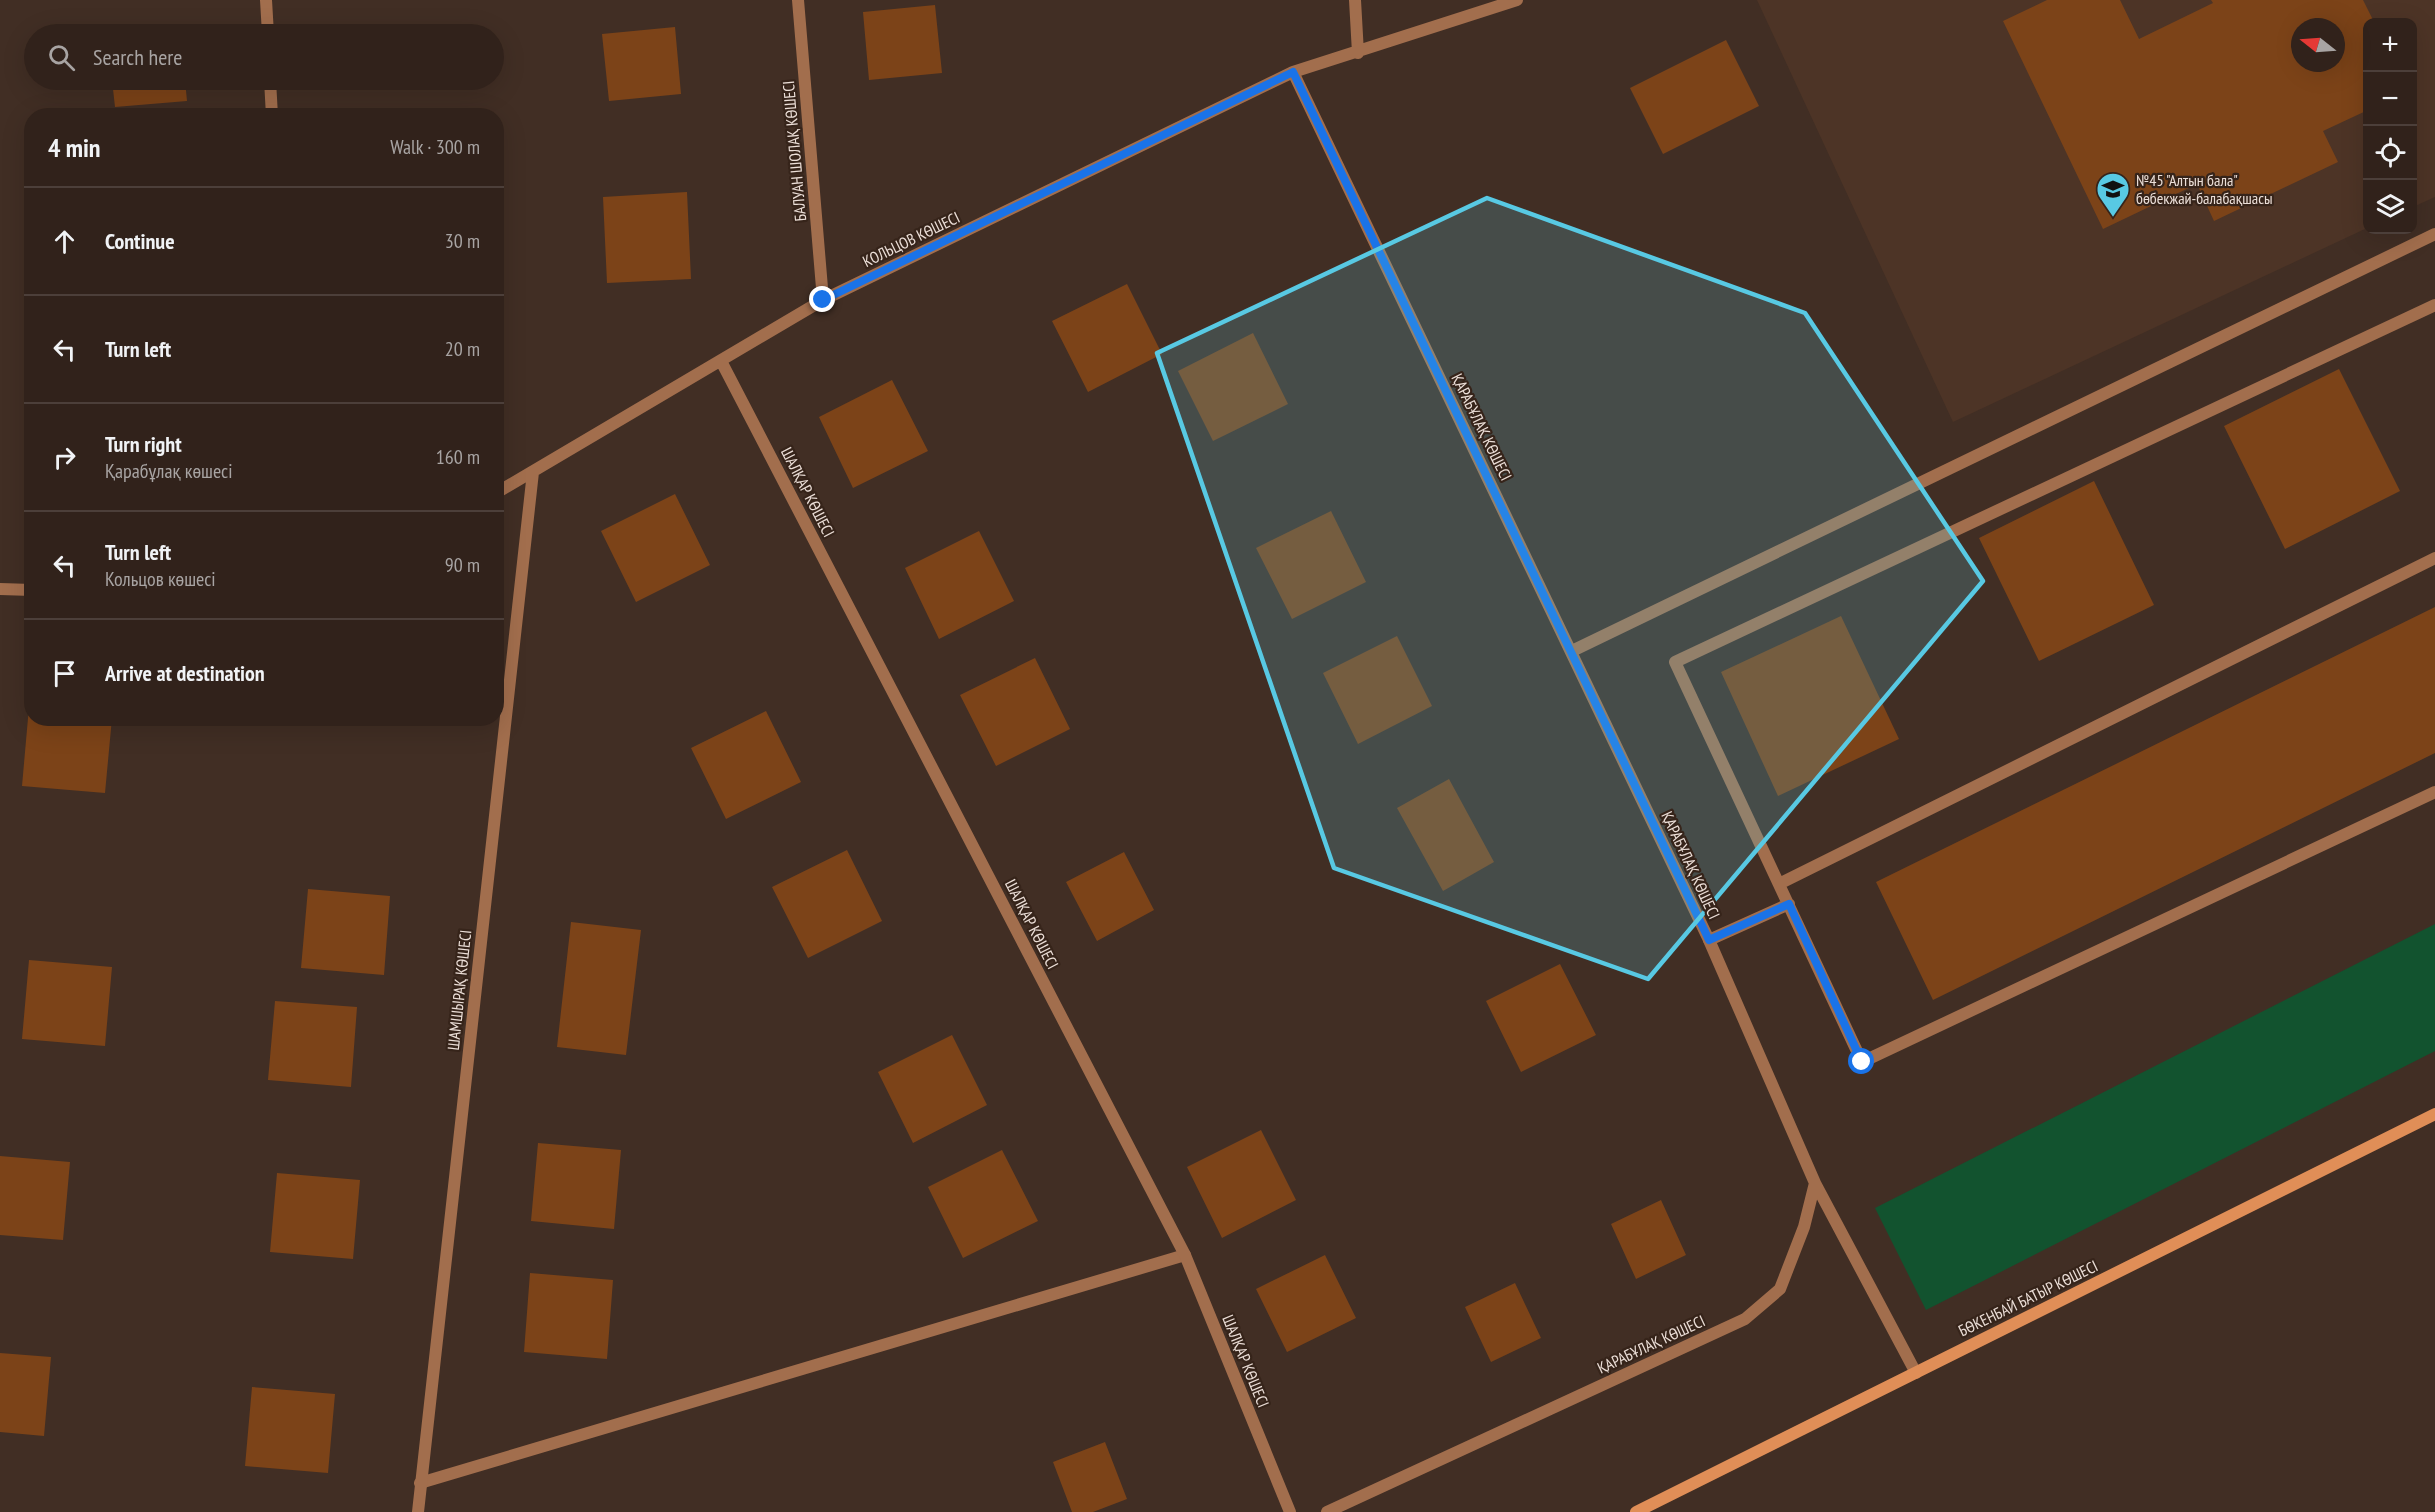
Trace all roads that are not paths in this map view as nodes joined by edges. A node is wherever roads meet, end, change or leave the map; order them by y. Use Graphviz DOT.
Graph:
graph roads {
  1 [pos="266,0"];
  2 [pos="798,0"];
  3 [pos="1355,0"];
  4 [pos="1517,0"];
  5 [pos="267,24"];
  6 [pos="1358,53"];
  7 [pos="1293,72"];
  8 [pos="271,90"];
  9 [pos="272,108"];
  10 [pos="2435,234"];
  11 [pos="823,300"];
  12 [pos="2435,305"];
  13 [pos="721,361"];
  14 [pos="533,472"];
  15 [pos="504,488"];
  16 [pos="2435,558"];
  17 [pos="0,590"];
  18 [pos="24,590"];
  19 [pos="1572,651"];
  20 [pos="2435,792"];
  21 [pos="1779,884"];
  22 [pos="1789,904"];
  23 [pos="1709,940"];
  24 [pos="2435,1114"];
  25 [pos="1815,1183"];
  26 [pos="1185,1255"];
  27 [pos="1916,1373"];
  28 [pos="420,1483"];
  29 [pos="418,1512"];
  30 [pos="1290,1512"];
  31 [pos="1327,1512"];
  32 [pos="1636,1512"];
  1 -- 5 [label="street"];
  2 -- 11 [label="street, БАЛУАН ШОЛАҚ КӨШЕСІ"];
  3 -- 6 [label="street"];
  4 -- 6 [label="street, КОЛЬЦОВ КӨШЕСІ"];
  6 -- 7 [label="street, КОЛЬЦОВ КӨШЕСІ"];
  7 -- 11 [label="street, КОЛЬЦОВ КӨШЕСІ"];
  7 -- 19 [label="street, ҚАРАБҰЛАҚ КӨШЕСІ"];
  8 -- 9 [label="street"];
  10 -- 19 [label="street"];
  11 -- 13 [label="street, КОЛЬЦОВ КӨШЕСІ"];
  12 -- 21 [label="street"];
  13 -- 14 [label="street, КОЛЬЦОВ КӨШЕСІ"];
  13 -- 26 [label="street, ШАЛҚАР КӨШЕСІ"];
  14 -- 15 [label="street, КОЛЬЦОВ КӨШЕСІ"];
  14 -- 28 [label="street, ШАМШЫРАҚ КӨШЕСІ"];
  16 -- 21 [label="street"];
  17 -- 18 [label="street"];
  19 -- 23 [label="street, ҚАРАБҰЛАҚ КӨШЕСІ"];
  20 -- 22 [label="street"];
  21 -- 22 [label="street"];
  22 -- 23 [label="street"];
  23 -- 25 [label="street, ҚАРАБҰЛАҚ КӨШЕСІ"];
  24 -- 27 [label="main road, БӨКЕНБАЙ БАТЫР КӨШЕСІ"];
  25 -- 27 [label="street"];
  25 -- 31 [label="street, ҚАРАБҰЛАҚ КӨШЕСІ"];
  26 -- 28 [label="street"];
  26 -- 30 [label="street, ШАЛҚАР КӨШЕСІ"];
  27 -- 32 [label="main road, БӨКЕНБАЙ БАТЫР КӨШЕСІ"];
  28 -- 29 [label="street, ШАМШЫРАҚ КӨШЕСІ"];
}
